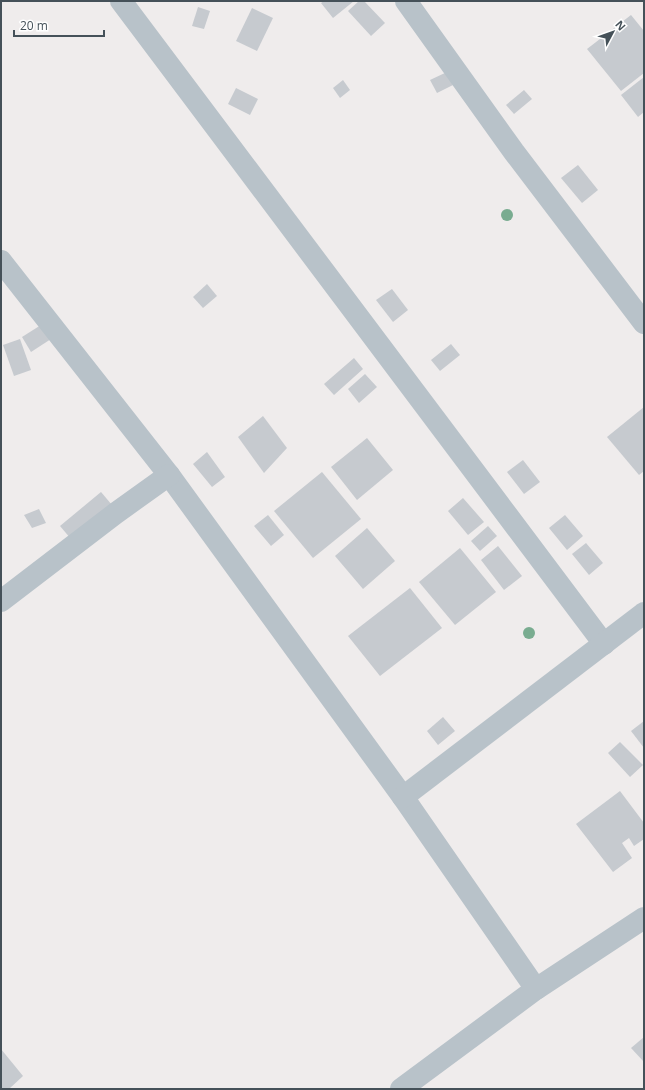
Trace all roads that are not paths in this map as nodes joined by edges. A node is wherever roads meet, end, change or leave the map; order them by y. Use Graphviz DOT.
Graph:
graph roads {
  1 [pos="121,1"];
  2 [pos="406,1"];
  3 [pos="1,261"];
  4 [pos="644,322"];
  5 [pos="170,475"];
  6 [pos="1,601"];
  7 [pos="644,612"];
  8 [pos="604,644"];
  9 [pos="403,797"];
  10 [pos="644,918"];
  11 [pos="536,989"];
  12 [pos="401,1089"];
  1 -- 8 [label="street"];
  2 -- 4 [label="street"];
  3 -- 5 [label="street"];
  5 -- 6 [label="street"];
  5 -- 9 [label="street"];
  7 -- 8 [label="street"];
  8 -- 9 [label="street"];
  9 -- 11 [label="street"];
  10 -- 11 [label="street"];
  11 -- 12 [label="street"];
}
